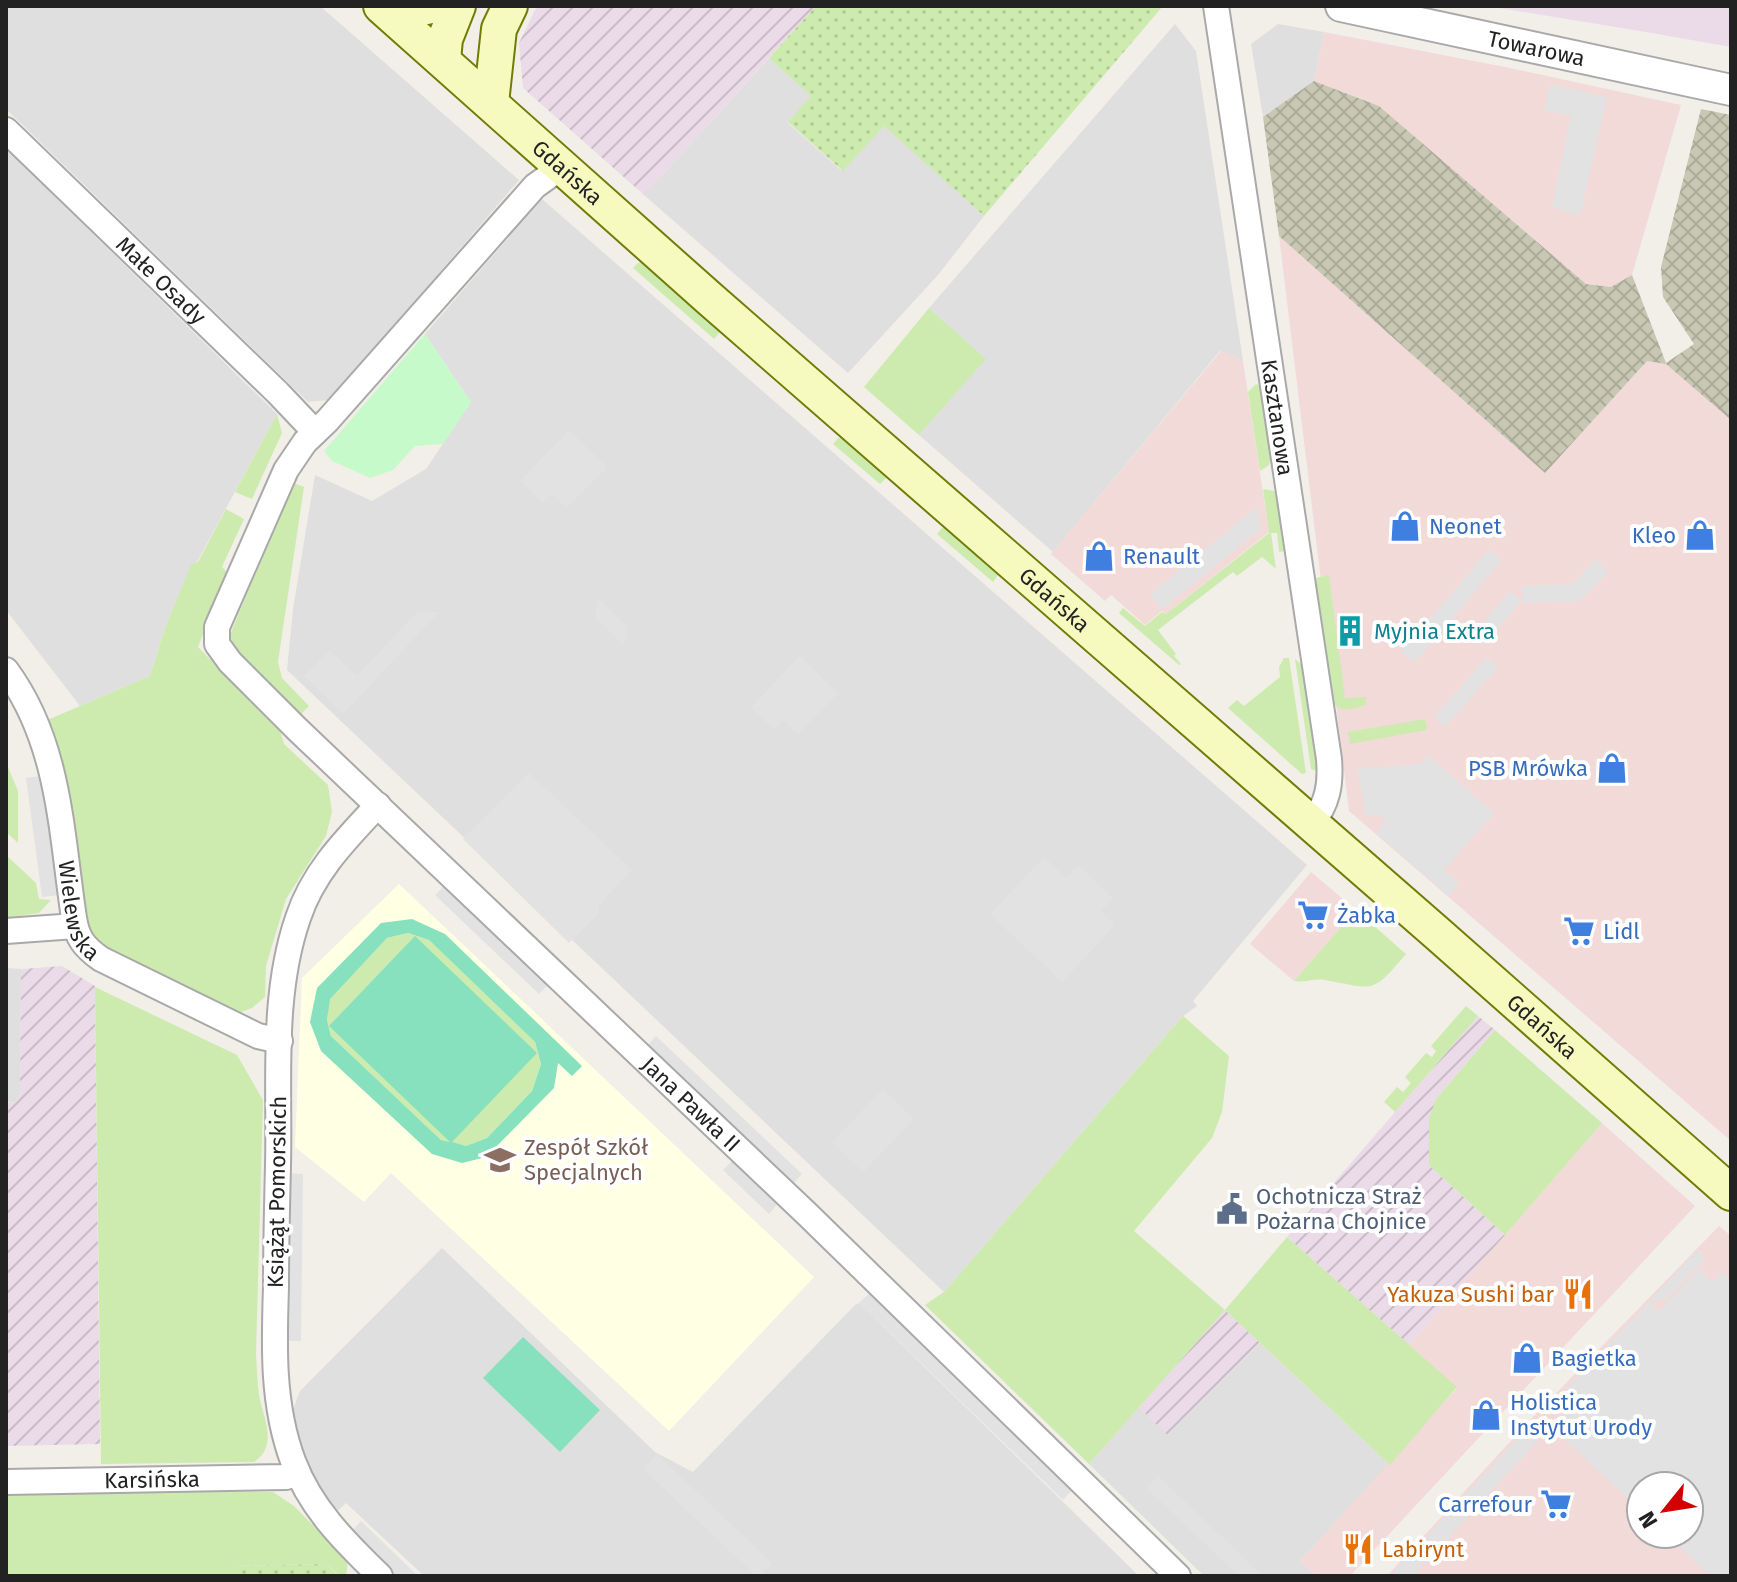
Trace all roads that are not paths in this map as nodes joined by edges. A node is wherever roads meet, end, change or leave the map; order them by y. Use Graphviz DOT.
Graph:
graph roads {
  1 [pos="431,6"];
  2 [pos="458,6"];
  3 [pos="1216,6"];
  4 [pos="1341,6"];
  5 [pos="386,11"];
  6 [pos="504,17"];
  7 [pos="443,60"];
  8 [pos="1731,90"];
  9 [pos="491,103"];
  10 [pos="6,130"];
  11 [pos="563,166"];
  12 [pos="310,437"];
  13 [pos="6,670"];
  14 [pos="378,805"];
  15 [pos="1311,824"];
  16 [pos="75,926"];
  17 [pos="6,931"];
  18 [pos="280,1041"];
  19 [pos="1731,1193"];
  20 [pos="298,1473"];
  21 [pos="6,1482"];
  22 [pos="380,1576"];
  23 [pos="1178,1576"];
  1 -- 5 [label="main road"];
  2 -- 7 [label="main road"];
  3 -- 15 [label="street, Kasztanowa"];
  4 -- 8 [label="street, Towarowa"];
  5 -- 7 [label="main road, Gdańska"];
  6 -- 7 [label="main road"];
  6 -- 9 [label="main road"];
  7 -- 9 [label="main road, Gdańska"];
  9 -- 11 [label="main road, Gdańska"];
  10 -- 12 [label="street, Małe Osady"];
  11 -- 12 [label="street"];
  11 -- 15 [label="main road, Gdańska"];
  12 -- 14 [label="street, Jana Pawła II"];
  13 -- 16 [label="street, Wielewska"];
  14 -- 18 [label="street, Książąt Pomorskich"];
  14 -- 23 [label="street, Jana Pawła II"];
  15 -- 19 [label="main road, Gdańska"];
  16 -- 17 [label="street"];
  16 -- 18 [label="street, Wielewska"];
  18 -- 20 [label="street, Książąt Pomorskich"];
  20 -- 21 [label="street, Karsińska"];
  20 -- 22 [label="street, Książąt Pomorskich"];
}
